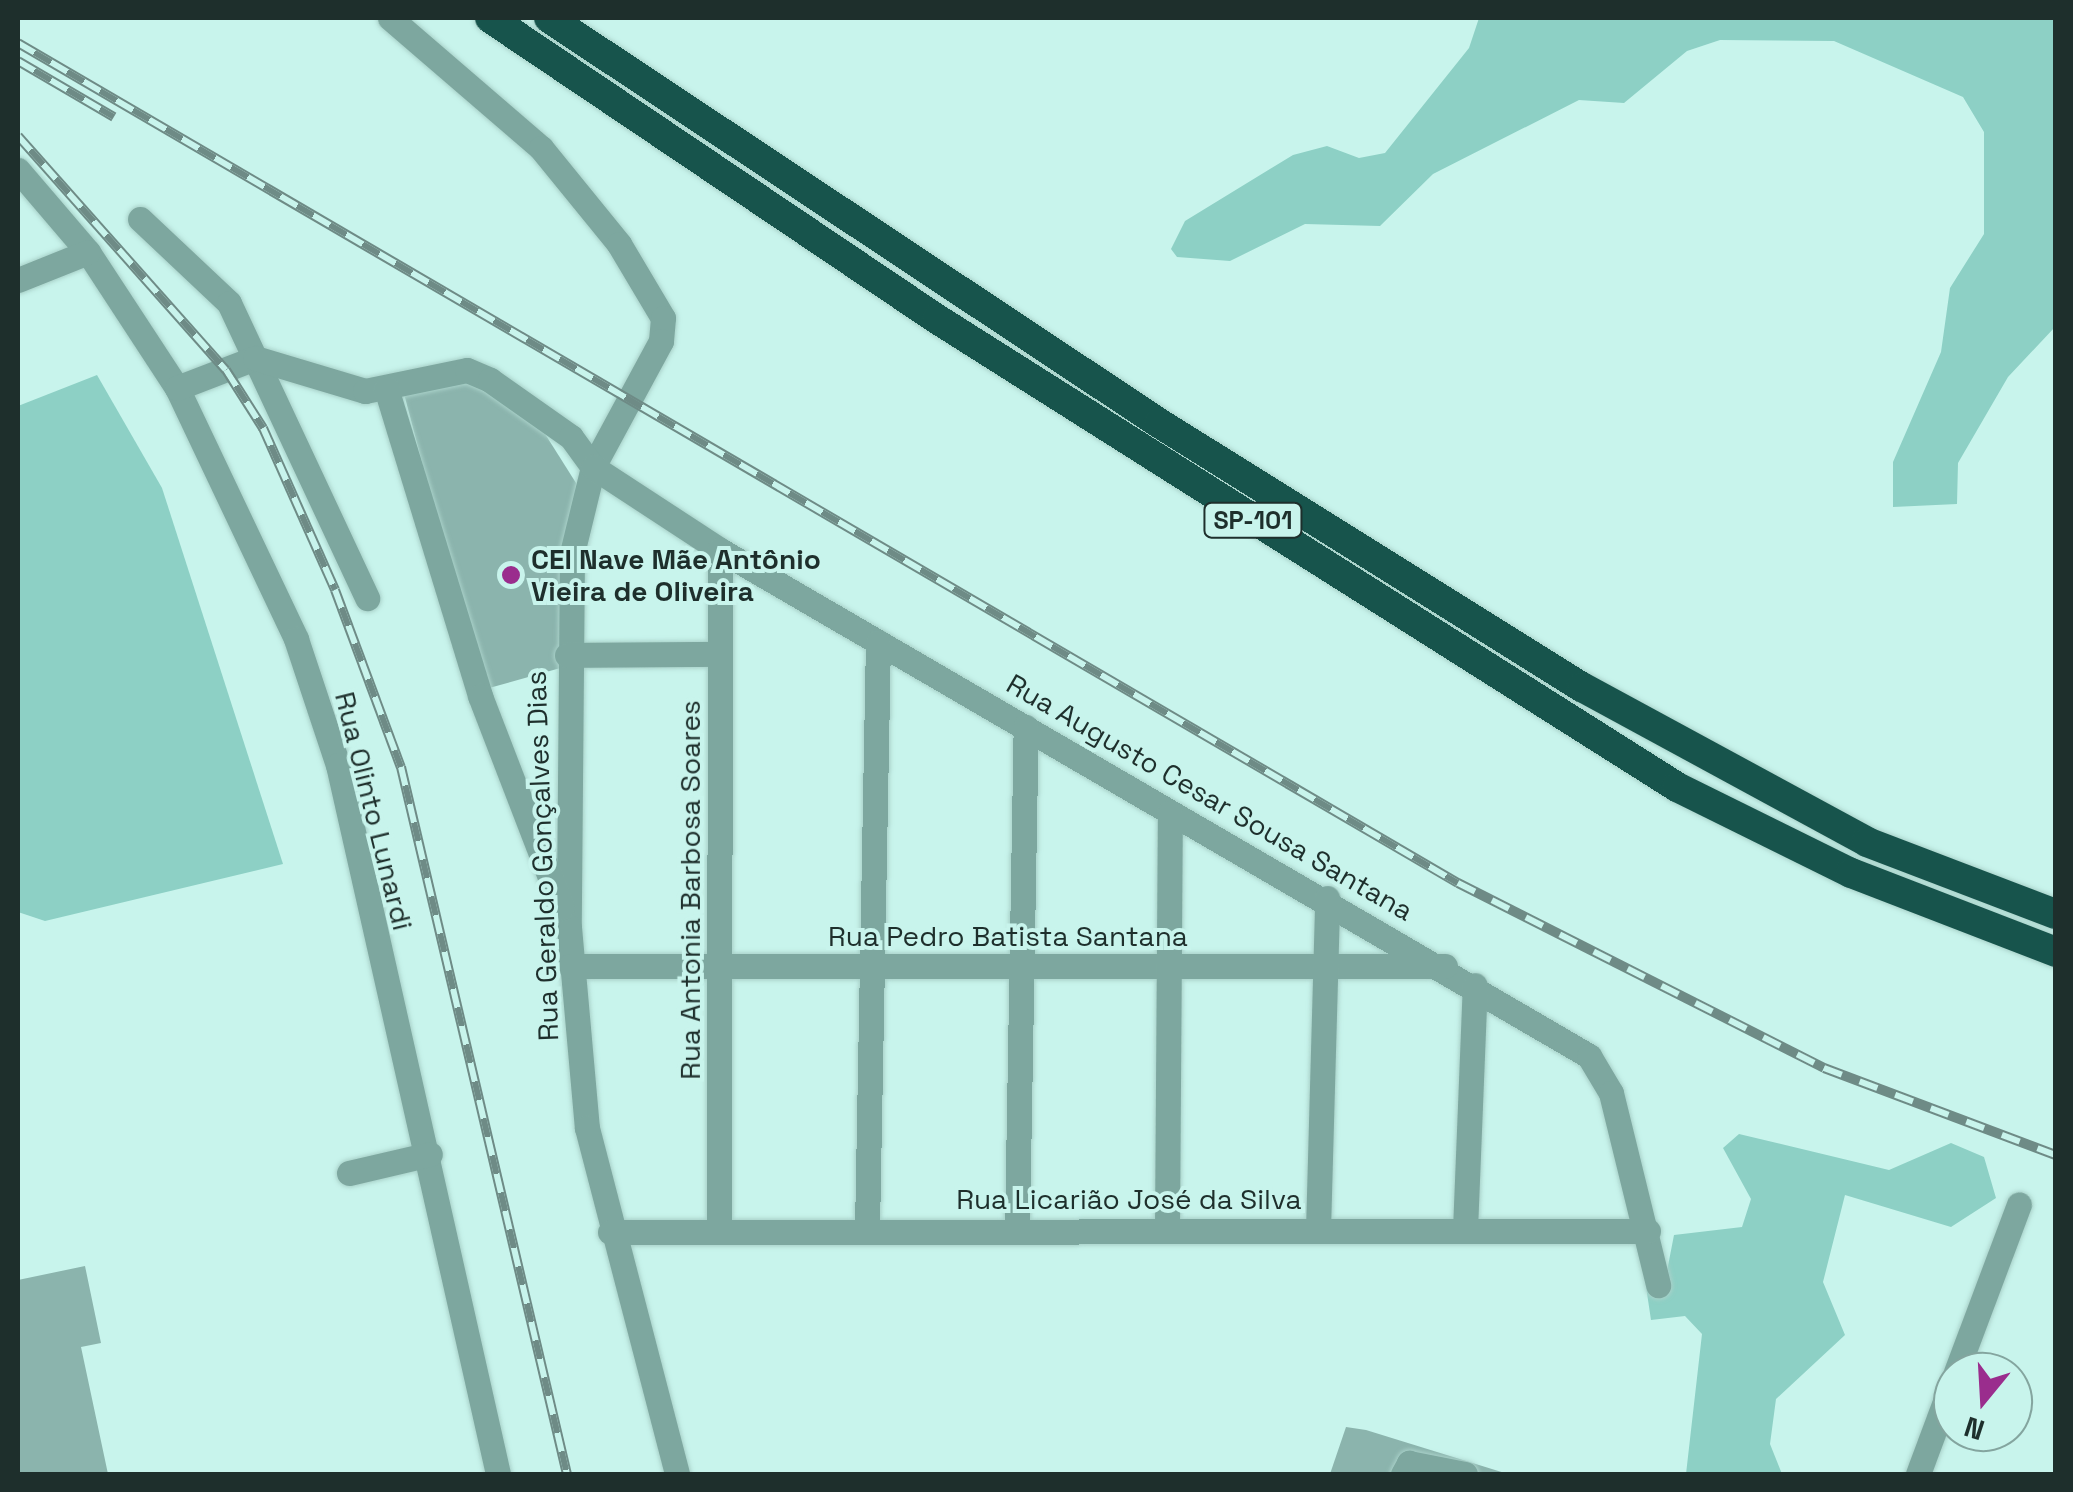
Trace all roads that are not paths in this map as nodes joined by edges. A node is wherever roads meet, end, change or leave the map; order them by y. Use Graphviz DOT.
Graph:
graph roads {
  1 [pos="390,18"];
  2 [pos="490,18"];
  3 [pos="549,18"];
  4 [pos="586,18"];
  5 [pos="659,93"];
  6 [pos="18,170"];
  7 [pos="140,219"];
  8 [pos="88,252"];
  9 [pos="18,280"];
  10 [pos="256,358"];
  11 [pos="177,388"];
  12 [pos="386,388"];
  13 [pos="593,467"];
  14 [pos="720,550"];
  15 [pos="367,598"];
  16 [pos="878,642"];
  17 [pos="718,654"];
  18 [pos="567,655"];
  19 [pos="1026,727"];
  20 [pos="1170,813"];
  21 [pos="1327,898"];
  22 [pos="2056,914"];
  23 [pos="568,927"];
  24 [pos="2056,952"];
  25 [pos="1015,962"];
  26 [pos="870,964"];
  27 [pos="570,966"];
  28 [pos="1446,966"];
  29 [pos="1168,967"];
  30 [pos="1322,967"];
  31 [pos="724,968"];
  32 [pos="1475,984"];
  33 [pos="430,1154"];
  34 [pos="350,1173"];
  35 [pos="2019,1204"];
  36 [pos="1017,1226"];
  37 [pos="1167,1228"];
  38 [pos="719,1230"];
  39 [pos="866,1230"];
  40 [pos="1318,1230"];
  41 [pos="1465,1230"];
  42 [pos="610,1232"];
  43 [pos="1648,1232"];
  44 [pos="1658,1285"];
  45 [pos="1964,1352"];
  46 [pos="1933,1434"];
  47 [pos="498,1474"];
  48 [pos="677,1474"];
  49 [pos="1403,1474"];
  50 [pos="1464,1474"];
  51 [pos="1918,1474"];
  1 -- 13 [label="street, Rua Geraldo Gonçalves Dias"];
  2 -- 24 [label="highway, SP-101"];
  3 -- 5 [label="highway, SP-101"];
  4 -- 5 [label="highway"];
  5 -- 22 [label="highway, SP-101"];
  6 -- 8 [label="street, Rua Olinto Lunardi"];
  7 -- 10 [label="street"];
  8 -- 9 [label="street"];
  8 -- 11 [label="street, Rua Olinto Lunardi"];
  10 -- 11 [label="street"];
  10 -- 12 [label="street, Rua Augusto Cesar Sousa Santana"];
  10 -- 15 [label="street"];
  11 -- 33 [label="street, Rua Olinto Lunardi"];
  12 -- 13 [label="street, Rua Augusto Cesar Sousa Santana"];
  12 -- 23 [label="street"];
  13 -- 14 [label="street, Rua Augusto Cesar Sousa Santana"];
  13 -- 18 [label="street, Rua Geraldo Gonçalves Dias"];
  14 -- 16 [label="street, Rua Augusto Cesar Sousa Santana"];
  14 -- 17 [label="street, Rua Antonia Barbosa Soares"];
  16 -- 19 [label="street, Rua Augusto Cesar Sousa Santana"];
  16 -- 26 [label="street"];
  17 -- 18 [label="street"];
  17 -- 31 [label="street, Rua Antonia Barbosa Soares"];
  18 -- 23 [label="street, Rua Geraldo Gonçalves Dias"];
  19 -- 20 [label="street, Rua Augusto Cesar Sousa Santana"];
  19 -- 25 [label="street"];
  20 -- 21 [label="street, Rua Augusto Cesar Sousa Santana"];
  20 -- 29 [label="street"];
  21 -- 28 [label="street, Rua Augusto Cesar Sousa Santana"];
  21 -- 30 [label="street"];
  23 -- 27 [label="street, Rua Geraldo Gonçalves Dias"];
  25 -- 26 [label="street, Rua Pedro Batista Santana"];
  25 -- 29 [label="street, Rua Pedro Batista Santana"];
  25 -- 36 [label="street"];
  26 -- 31 [label="street, Rua Pedro Batista Santana"];
  26 -- 39 [label="street"];
  27 -- 31 [label="street, Rua Pedro Batista Santana"];
  27 -- 42 [label="street, Rua Geraldo Gonçalves Dias"];
  28 -- 30 [label="street, Rua Pedro Batista Santana"];
  28 -- 32 [label="street, Rua Augusto Cesar Sousa Santana"];
  29 -- 30 [label="street, Rua Pedro Batista Santana"];
  29 -- 37 [label="street"];
  30 -- 40 [label="street"];
  31 -- 38 [label="street, Rua Antonia Barbosa Soares"];
  32 -- 41 [label="street"];
  32 -- 43 [label="street, Rua Augusto Cesar Sousa Santana"];
  33 -- 34 [label="street"];
  33 -- 47 [label="street, Rua Olinto Lunardi"];
  35 -- 45 [label="street"];
  36 -- 37 [label="street, Rua Licarião José da Silva"];
  36 -- 39 [label="street, Rua Licarião José da Silva"];
  37 -- 40 [label="street, Rua Licarião José da Silva"];
  38 -- 39 [label="street, Rua Licarião José da Silva"];
  38 -- 42 [label="street, Rua Licarião José da Silva"];
  40 -- 41 [label="street, Rua Licarião José da Silva"];
  41 -- 43 [label="street, Rua Licarião José da Silva"];
  42 -- 48 [label="street, Rua Geraldo Gonçalves Dias"];
  43 -- 44 [label="street, Rua Augusto Cesar Sousa Santana"];
  46 -- 51 [label="street"];
  49 -- 50 [label="street"];
}
